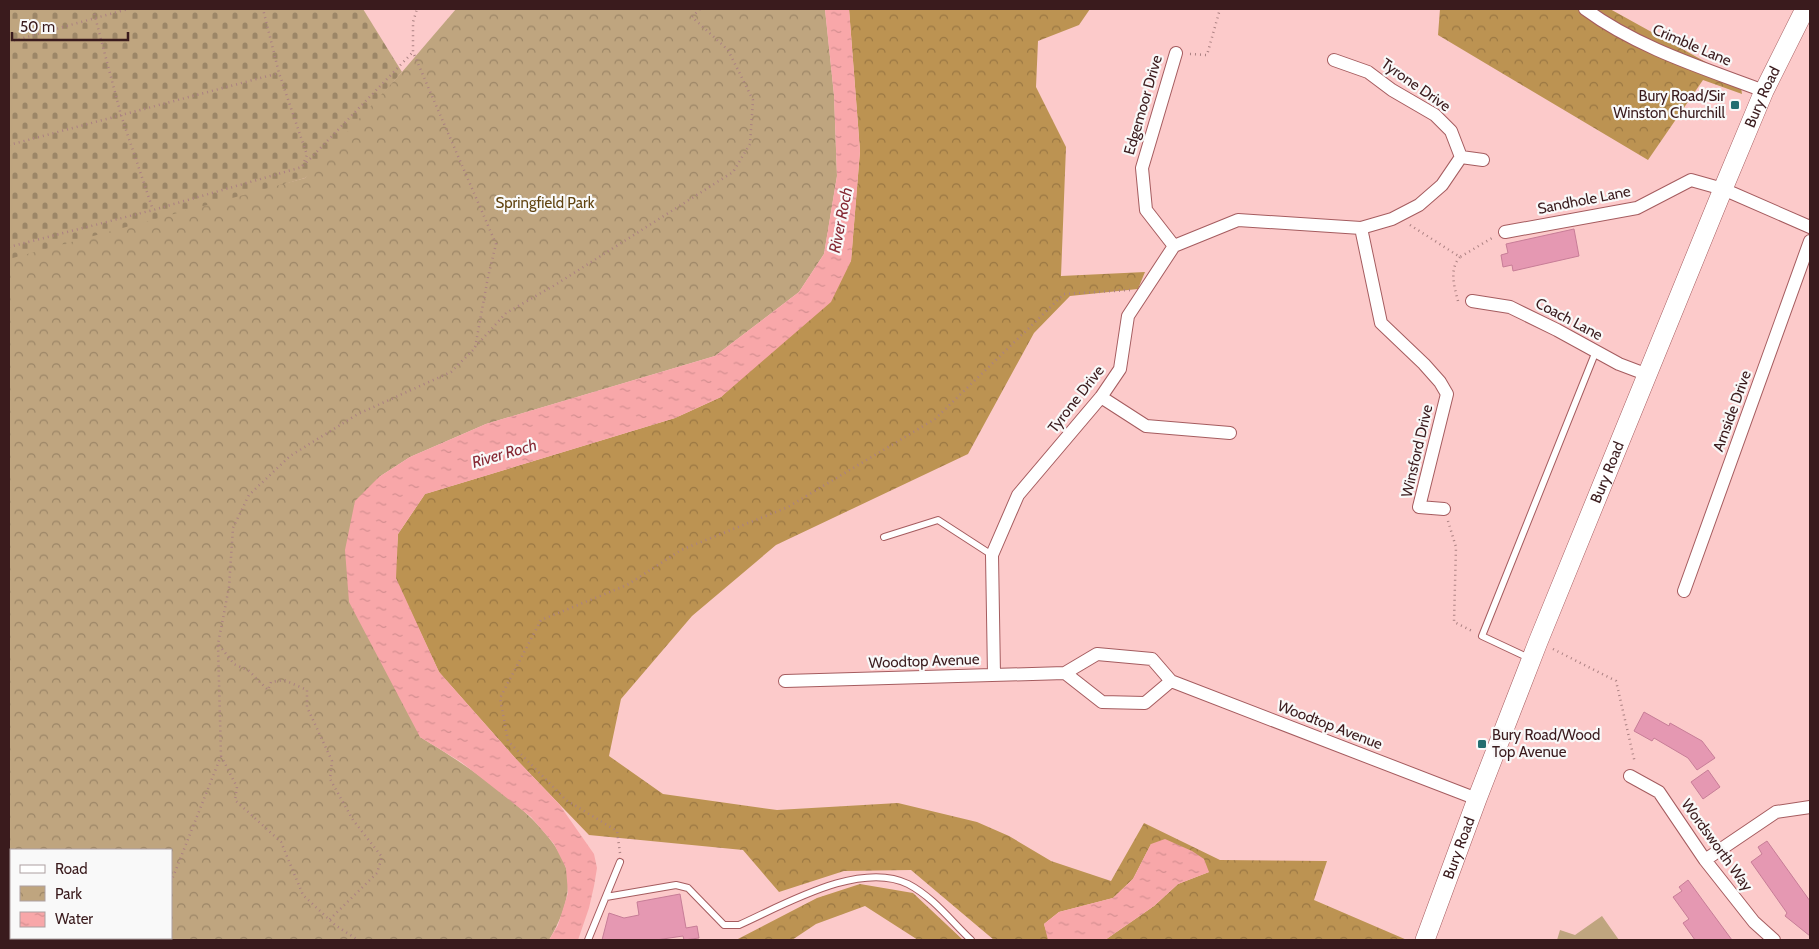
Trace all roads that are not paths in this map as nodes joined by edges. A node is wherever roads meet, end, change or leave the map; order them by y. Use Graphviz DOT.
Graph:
graph roads {
  1 [pos="1585,9"];
  2 [pos="1805,9"];
  3 [pos="1176,53"];
  4 [pos="1334,60"];
  5 [pos="1764,91"];
  6 [pos="1461,156"];
  7 [pos="1483,160"];
  8 [pos="1723,189"];
  9 [pos="1810,227"];
  10 [pos="1361,228"];
  11 [pos="1505,232"];
  12 [pos="1810,241"];
  13 [pos="1174,246"];
  14 [pos="1472,301"];
  15 [pos="1596,351"];
  16 [pos="1648,375"];
  17 [pos="1101,397"];
  18 [pos="1230,433"];
  19 [pos="1444,509"];
  20 [pos="884,538"];
  21 [pos="992,555"];
  22 [pos="1684,592"];
  23 [pos="1535,651"];
  24 [pos="1065,673"];
  25 [pos="994,675"];
  26 [pos="785,681"];
  27 [pos="1172,682"];
  28 [pos="1635,779"];
  29 [pos="1477,799"];
  30 [pos="1810,807"];
  31 [pos="1706,860"];
  32 [pos="620,862"];
  33 [pos="606,897"];
  34 [pos="588,940"];
  35 [pos="971,940"];
  36 [pos="1425,940"];
  37 [pos="1774,940"];
  1 -- 5 [label="street, Crimble Lane"];
  2 -- 5 [label="main road, Bury Road"];
  3 -- 13 [label="street, Edgemoor Drive"];
  4 -- 6 [label="street, Tyrone Drive"];
  5 -- 8 [label="main road, Bury Road"];
  6 -- 7 [label="street"];
  6 -- 10 [label="street"];
  8 -- 9 [label="street, Sandhole Lane"];
  8 -- 11 [label="street, Sandhole Lane"];
  8 -- 16 [label="main road, Bury Road"];
  10 -- 13 [label="street"];
  10 -- 19 [label="street, Winsford Drive"];
  12 -- 22 [label="street, Arnside Drive"];
  13 -- 17 [label="street, Tyrone Drive"];
  14 -- 15 [label="street, Coach Lane"];
  15 -- 16 [label="street, Coach Lane"];
  15 -- 23 [label="lane"];
  16 -- 23 [label="main road, Bury Road"];
  17 -- 18 [label="street"];
  17 -- 21 [label="street, Tyrone Drive"];
  20 -- 21 [label="lane"];
  21 -- 25 [label="street, Tyrone Drive"];
  23 -- 29 [label="main road, Bury Road"];
  24 -- 25 [label="street, Woodtop Avenue"];
  24 -- 27 [label="street, Woodtop Avenue"];
  24 -- 27 [label="street"];
  25 -- 26 [label="street, Woodtop Avenue"];
  27 -- 29 [label="street, Woodtop Avenue"];
  28 -- 31 [label="street, Wordsworth Way"];
  29 -- 36 [label="main road, Bury Road"];
  30 -- 31 [label="street"];
  31 -- 37 [label="street, Wordsworth Way"];
  32 -- 33 [label="lane"];
  33 -- 34 [label="lane"];
  33 -- 35 [label="lane"];
}
